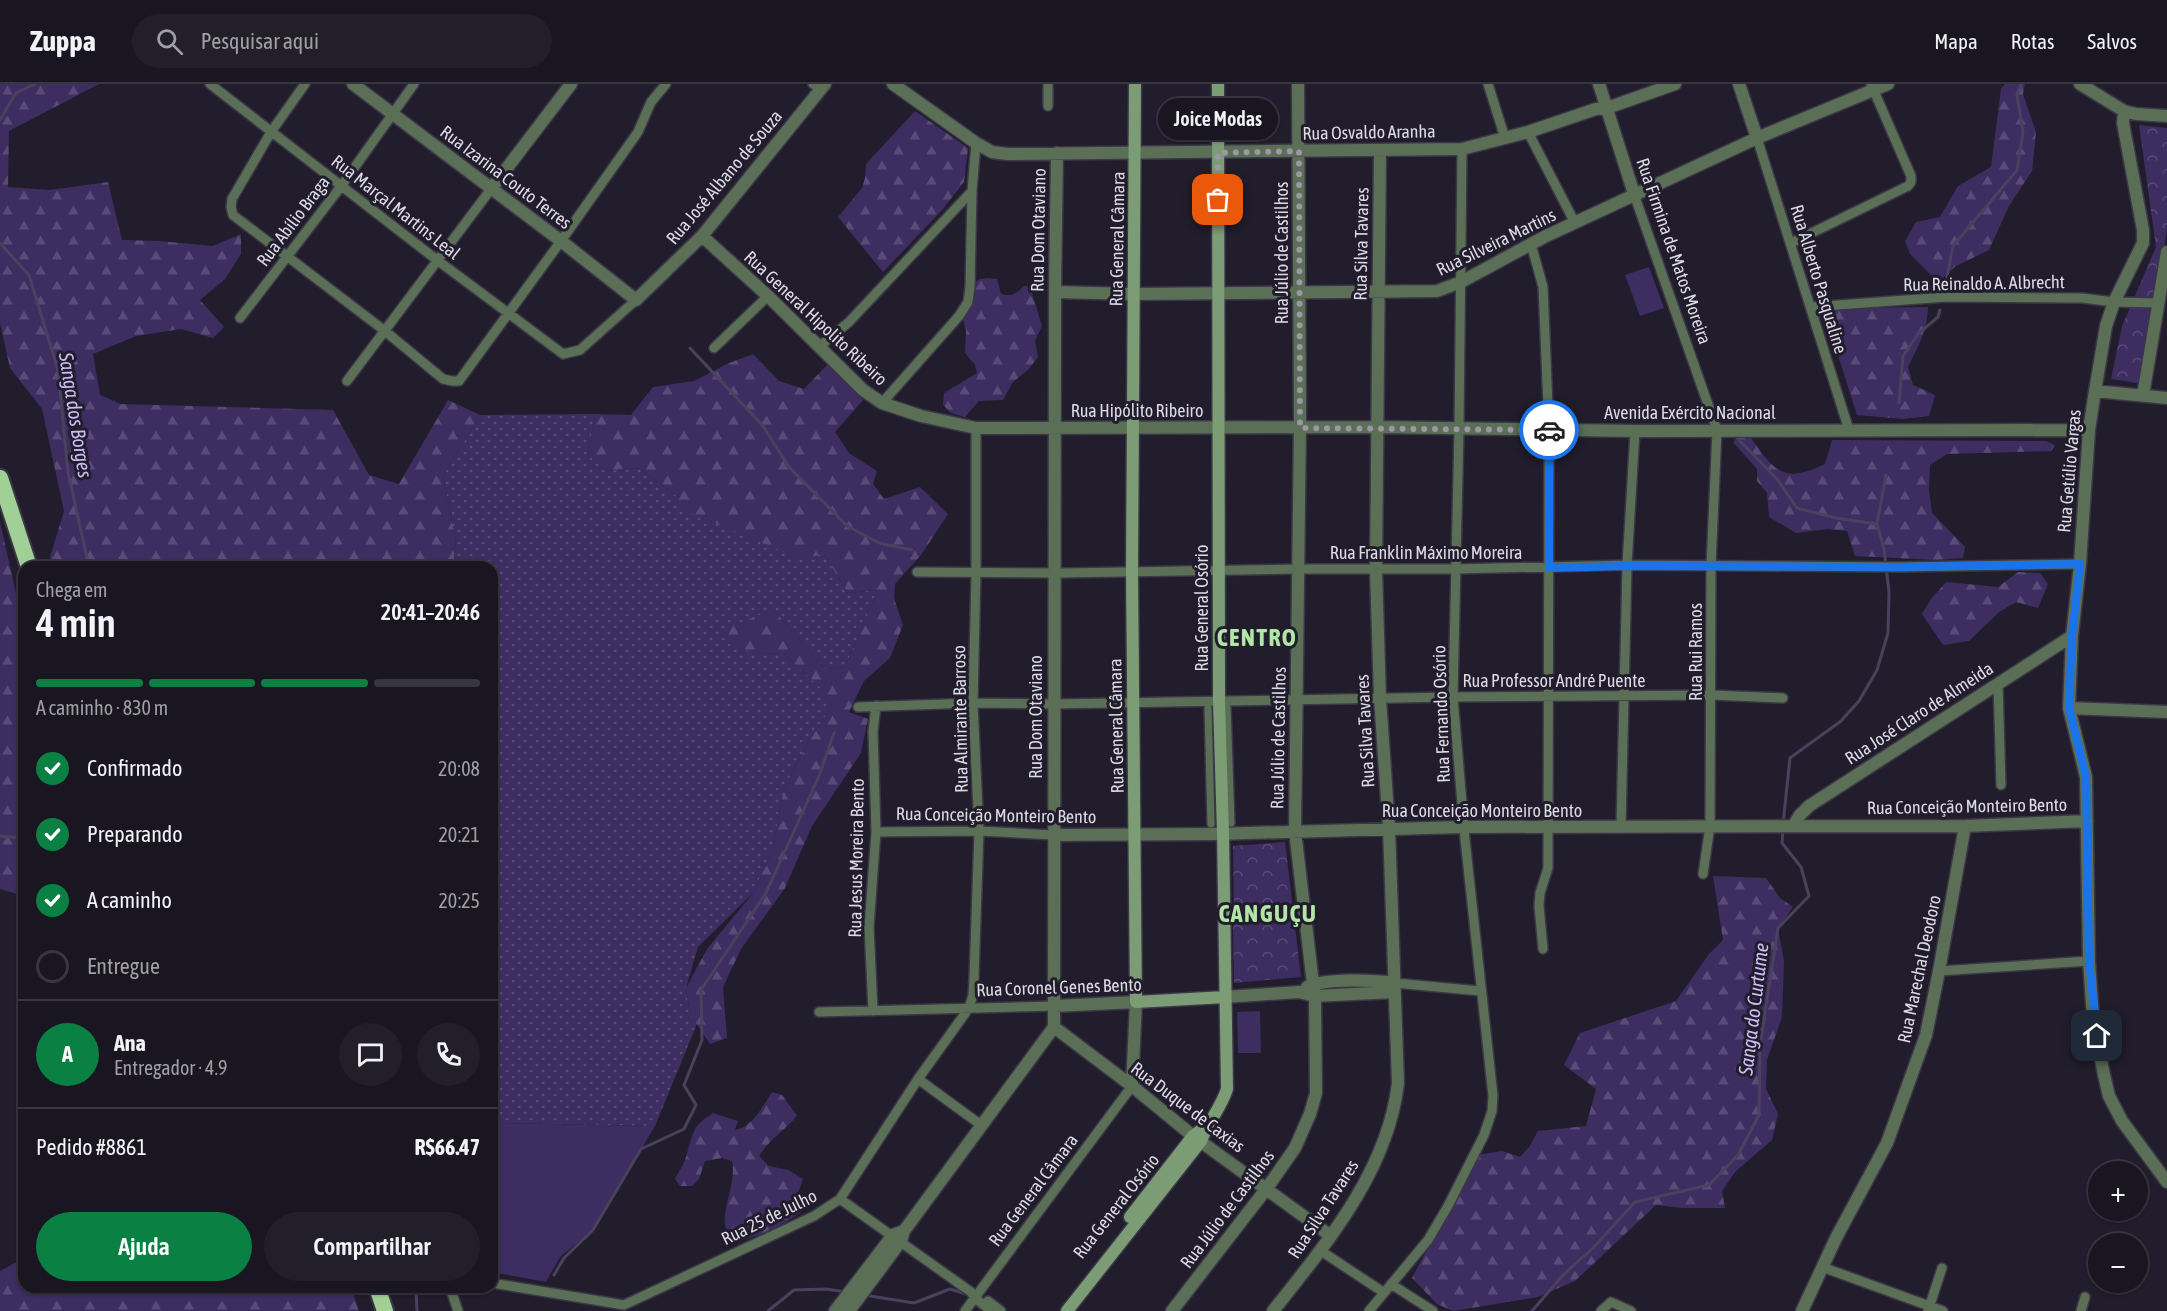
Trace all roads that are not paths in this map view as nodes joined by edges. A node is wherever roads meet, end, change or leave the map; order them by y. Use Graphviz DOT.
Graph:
graph roads {
  1 [pos="210,84"];
  2 [pos="305,84"];
  3 [pos="353,84"];
  4 [pos="414,84"];
  5 [pos="571,84"];
  6 [pos="666,84"];
  7 [pos="893,84"];
  8 [pos="1048,84"];
  9 [pos="1135,84"];
  10 [pos="1218,84"];
  11 [pos="1298,84"];
  12 [pos="1488,84"];
  13 [pos="1599,84"];
  14 [pos="1654,84"];
  15 [pos="1675,84"];
  16 [pos="1739,84"];
  17 [pos="1888,84"];
  18 [pos="2080,84"];
  19 [pos="819,86"];
  20 [pos="1871,87"];
  21 [pos="1048,106"];
  22 [pos="1602,106"];
  23 [pos="2124,111"];
  24 [pos="393,113"];
  25 [pos="2167,116"];
  26 [pos="271,132"];
  27 [pos="1528,132"];
  28 [pos="1505,138"];
  29 [pos="1757,138"];
  30 [pos="976,143"];
  31 [pos="1462,149"];
  32 [pos="1380,150"];
  33 [pos="1299,151"];
  34 [pos="1057,153"];
  35 [pos="1136,153"];
  36 [pos="1218,153"];
  37 [pos="342,185"];
  38 [pos="491,189"];
  39 [pos="972,191"];
  40 [pos="1635,197"];
  41 [pos="1575,223"];
  42 [pos="702,236"];
  43 [pos="561,241"];
  44 [pos="1791,243"];
  45 [pos="1531,244"];
  46 [pos="2167,252"];
  47 [pos="287,258"];
  48 [pos="437,260"];
  49 [pos="1461,282"];
  50 [pos="1055,292"];
  51 [pos="1379,292"];
  52 [pos="1219,293"];
  53 [pos="1298,293"];
  54 [pos="1134,294"];
  55 [pos="768,296"];
  56 [pos="636,300"];
  57 [pos="2114,302"];
  58 [pos="2158,303"];
  59 [pos="1811,307"];
  60 [pos="509,313"];
  61 [pos="240,318"];
  62 [pos="385,331"];
  63 [pos="820,346"];
  64 [pos="714,348"];
  65 [pos="563,354"];
  66 [pos="347,381"];
  67 [pos="2095,391"];
  68 [pos="2143,395"];
  69 [pos="2167,398"];
  70 [pos="882,403"];
  71 [pos="1220,427"];
  72 [pos="1376,427"];
  73 [pos="976,428"];
  74 [pos="1055,428"];
  75 [pos="1132,428"];
  76 [pos="1300,428"];
  77 [pos="1459,429"];
  78 [pos="1549,430"];
  79 [pos="1718,430"];
  80 [pos="1849,430"];
  81 [pos="2089,430"];
  82 [pos="1635,431"];
  83 [pos="0,478"];
  84 [pos="27,561"];
  85 [pos="2080,564"];
  86 [pos="1627,566"];
  87 [pos="1712,566"];
  88 [pos="1549,568"];
  89 [pos="1298,569"];
  90 [pos="1455,569"];
  91 [pos="1376,570"];
  92 [pos="1220,571"];
  93 [pos="917,572"];
  94 [pos="1132,572"];
  95 [pos="976,573"];
  96 [pos="1054,573"];
  97 [pos="2072,636"];
  98 [pos="1998,683"];
  99 [pos="1623,695"];
  100 [pos="1711,695"];
  101 [pos="1453,697"];
  102 [pos="1547,697"];
  103 [pos="1783,698"];
  104 [pos="1380,699"];
  105 [pos="1296,700"];
  106 [pos="1134,702"];
  107 [pos="973,703"];
  108 [pos="1053,705"];
  109 [pos="1218,705"];
  110 [pos="876,706"];
  111 [pos="858,707"];
  112 [pos="2069,708"];
  113 [pos="2167,712"];
  114 [pos="2001,784"];
  115 [pos="2087,821"];
  116 [pos="1231,823"];
  117 [pos="1211,824"];
  118 [pos="1710,826"];
  119 [pos="1791,826"];
  120 [pos="1965,826"];
  121 [pos="1463,827"];
  122 [pos="1548,827"];
  123 [pos="1621,827"];
  124 [pos="1389,828"];
  125 [pos="979,831"];
  126 [pos="1295,831"];
  127 [pos="876,832"];
  128 [pos="1223,833"];
  129 [pos="1135,834"];
  130 [pos="1053,835"];
  131 [pos="1703,874"];
  132 [pos="1543,949"];
  133 [pos="2089,960"];
  134 [pos="1939,971"];
  135 [pos="1351,981"];
  136 [pos="1395,987"];
  137 [pos="1314,990"];
  138 [pos="1480,991"];
  139 [pos="1351,994"];
  140 [pos="1225,997"];
  141 [pos="1136,1002"];
  142 [pos="1055,1006"];
  143 [pos="969,1008"];
  144 [pos="873,1011"];
  145 [pos="819,1012"];
  146 [pos="1054,1027"];
  147 [pos="918,1079"];
  148 [pos="1132,1086"];
  149 [pos="981,1125"];
  150 [pos="1197,1138"];
  151 [pos="2167,1182"];
  152 [pos="1267,1188"];
  153 [pos="840,1198"];
  154 [pos="899,1236"];
  155 [pos="1331,1236"];
  156 [pos="1321,1251"];
  157 [pos="1822,1267"];
  158 [pos="1942,1268"];
  159 [pos="498,1284"];
  160 [pos="862,1284"];
  161 [pos="1391,1284"];
  162 [pos="1383,1292"];
  163 [pos="379,1293"];
  164 [pos="452,1293"];
  165 [pos="975,1294"];
  166 [pos="2085,1297"];
  167 [pos="628,1308"];
  168 [pos="1604,1308"];
  169 [pos="1929,1309"];
  170 [pos="385,1311"];
  171 [pos="458,1311"];
  172 [pos="835,1311"];
  173 [pos="849,1311"];
  174 [pos="965,1311"];
  175 [pos="991,1311"];
  176 [pos="1001,1311"];
  177 [pos="1058,1311"];
  178 [pos="1067,1311"];
  179 [pos="1172,1311"];
  180 [pos="1273,1311"];
  181 [pos="1369,1311"];
  182 [pos="1432,1311"];
  183 [pos="1631,1311"];
  184 [pos="1802,1311"];
  185 [pos="1943,1311"];
  186 [pos="2081,1311"];
  1 -- 26 [label="street, Rua Marçal Martins Leal"];
  2 -- 26 [label="street"];
  3 -- 24 [label="street, Rua Izarina Couto Terres"];
  4 -- 24 [label="street, Rua Abílio Braga"];
  5 -- 38 [label="street"];
  6 -- 43 [label="street"];
  7 -- 30 [label="street"];
  8 -- 21 [label="street"];
  9 -- 35 [label="main road, Rua General Câmara"];
  10 -- 36 [label="main road, Rua General Osório"];
  11 -- 33 [label="street, Rua Júlio de Castilhos"];
  12 -- 28 [label="street"];
  13 -- 22 [label="street, Rua Firmina de Matos Moreira"];
  14 -- 22 [label="street, Rua Osvaldo Aranha"];
  15 -- 22 [label="street, Rua Osvaldo Aranha"];
  16 -- 29 [label="street"];
  17 -- 20 [label="street, Rua Silveira Martins"];
  18 -- 23 [label="street"];
  19 -- 42 [label="street, Rua José Albano de Souza"];
  20 -- 29 [label="street, Rua Silveira Martins"];
  20 -- 44 [label="street"];
  22 -- 27 [label="street, Rua Osvaldo Aranha"];
  22 -- 40 [label="street, Rua Firmina de Matos Moreira"];
  23 -- 25 [label="street"];
  23 -- 57 [label="street, Rua Getúlio Vargas"];
  24 -- 37 [label="street, Rua Abílio Braga"];
  24 -- 38 [label="street, Rua Izarina Couto Terres"];
  26 -- 37 [label="street, Rua Marçal Martins Leal"];
  26 -- 47 [label="street"];
  27 -- 28 [label="street, Rua Osvaldo Aranha"];
  27 -- 41 [label="street"];
  28 -- 31 [label="street, Rua Osvaldo Aranha"];
  29 -- 40 [label="street, Rua Silveira Martins"];
  29 -- 44 [label="street, Rua Alberto Pasqualine"];
  30 -- 34 [label="street, Rua Osvaldo Aranha"];
  30 -- 39 [label="street"];
  31 -- 32 [label="street, Rua Osvaldo Aranha"];
  31 -- 49 [label="street, Rua Fernando Osório"];
  32 -- 33 [label="street, Rua Osvaldo Aranha"];
  32 -- 51 [label="street, Rua Silva Tavares"];
  33 -- 36 [label="street, Rua Osvaldo Aranha"];
  33 -- 53 [label="street, Rua Júlio de Castilhos"];
  34 -- 35 [label="street, Rua Osvaldo Aranha"];
  34 -- 50 [label="street, Rua Dom Otaviano"];
  35 -- 36 [label="street, Rua Osvaldo Aranha"];
  35 -- 54 [label="main road, Rua General Câmara"];
  36 -- 52 [label="main road, Rua General Osório"];
  37 -- 47 [label="street, Rua Abílio Braga"];
  37 -- 48 [label="street, Rua Marçal Martins Leal"];
  38 -- 43 [label="street, Rua Izarina Couto Terres"];
  38 -- 48 [label="street"];
  39 -- 63 [label="street"];
  39 -- 70 [label="street"];
  40 -- 41 [label="street, Rua Silveira Martins"];
  40 -- 79 [label="street, Rua Firmina de Matos Moreira"];
  41 -- 45 [label="street, Rua Silveira Martins"];
  42 -- 55 [label="street, Rua General Hipolito Ribeiro"];
  42 -- 56 [label="street, Rua José Albano de Souza"];
  43 -- 56 [label="street, Rua Izarina Couto Terres"];
  43 -- 60 [label="street"];
  44 -- 59 [label="street, Rua Alberto Pasqualine"];
  45 -- 49 [label="street, Rua Silveira Martins"];
  45 -- 78 [label="street"];
  46 -- 58 [label="street"];
  47 -- 61 [label="street, Rua Abílio Braga"];
  47 -- 62 [label="street"];
  48 -- 60 [label="street, Rua Marçal Martins Leal"];
  48 -- 62 [label="street"];
  49 -- 51 [label="street, Rua Silveira Martins"];
  49 -- 77 [label="street, Rua Fernando Osório"];
  50 -- 54 [label="street, Rua Silveira Martins"];
  50 -- 74 [label="street, Rua Dom Otaviano"];
  51 -- 53 [label="street, Rua Silveira Martins"];
  51 -- 72 [label="street, Rua Silva Tavares"];
  52 -- 53 [label="street, Rua Silveira Martins"];
  52 -- 54 [label="street, Rua Silveira Martins"];
  52 -- 71 [label="main road, Rua General Osório"];
  53 -- 76 [label="street, Rua Júlio de Castilhos"];
  54 -- 75 [label="main road, Rua General Câmara"];
  55 -- 63 [label="street, Rua General Hipolito Ribeiro"];
  55 -- 64 [label="street"];
  56 -- 65 [label="street, Rua José Albano de Souza"];
  57 -- 58 [label="street, Rua Reinaldo A. Albrecht"];
  57 -- 59 [label="street, Rua Reinaldo A. Albrecht"];
  57 -- 67 [label="street, Rua Getúlio Vargas"];
  58 -- 68 [label="street"];
  59 -- 80 [label="street, Rua Alberto Pasqualine"];
  60 -- 62 [label="street"];
  60 -- 65 [label="street, Rua Marçal Martins Leal"];
  62 -- 66 [label="street"];
  63 -- 70 [label="street, Rua General Hipolito Ribeiro"];
  67 -- 68 [label="street"];
  67 -- 81 [label="street, Rua Getúlio Vargas"];
  68 -- 69 [label="street"];
  70 -- 73 [label="street, Rua General Hipolito Ribeiro"];
  71 -- 75 [label="street, Rua Hipólito Ribeiro"];
  71 -- 76 [label="street, Avenida Exército Nacional"];
  71 -- 92 [label="main road, Rua General Osório"];
  72 -- 76 [label="street, Avenida Exército Nacional"];
  72 -- 77 [label="street, Avenida Exército Nacional"];
  72 -- 91 [label="street, Rua Silva Tavares"];
  73 -- 74 [label="street, Rua General Hipolito Ribeiro"];
  73 -- 95 [label="street, Rua Almirante Barroso"];
  74 -- 75 [label="street, Rua Hipólito Ribeiro"];
  74 -- 96 [label="street, Rua Dom Otaviano"];
  75 -- 94 [label="main road, Rua General Câmara"];
  76 -- 89 [label="street, Rua Júlio de Castilhos"];
  77 -- 78 [label="street, Avenida Exército Nacional"];
  77 -- 90 [label="street, Rua Fernando Osório"];
  78 -- 82 [label="street, Avenida Exército Nacional"];
  78 -- 88 [label="street"];
  79 -- 80 [label="street, Avenida Exército Nacional"];
  79 -- 82 [label="street, Avenida Exército Nacional"];
  79 -- 87 [label="street, Rua Rui Ramos"];
  80 -- 81 [label="street, Avenida Exército Nacional"];
  81 -- 85 [label="street, Rua Getúlio Vargas"];
  82 -- 86 [label="street"];
  83 -- 84 [label="highway"];
  85 -- 87 [label="street, Rua Franklin Máximo Moreira"];
  85 -- 97 [label="street, Rua Getúlio Vargas"];
  86 -- 87 [label="street, Rua Franklin Máximo Moreira"];
  86 -- 88 [label="street, Rua Franklin Máximo Moreira"];
  86 -- 99 [label="street"];
  87 -- 100 [label="street, Rua Rui Ramos"];
  88 -- 90 [label="street, Rua Franklin Máximo Moreira"];
  88 -- 102 [label="street"];
  89 -- 91 [label="street, Rua Franklin Máximo Moreira"];
  89 -- 92 [label="street, Rua Franklin Máximo Moreira"];
  89 -- 105 [label="street, Rua Júlio de Castilhos"];
  90 -- 91 [label="street, Rua Franklin Máximo Moreira"];
  90 -- 101 [label="street, Rua Fernando Osório"];
  91 -- 104 [label="street, Rua Silva Tavares"];
  92 -- 94 [label="street, Rua Franklin Máximo Moreira"];
  92 -- 109 [label="main road, Rua General Osório"];
  93 -- 95 [label="street, Rua Franklin Máximo Moreira"];
  94 -- 96 [label="street, Rua Franklin Máximo Moreira"];
  94 -- 106 [label="main road, Rua General Câmara"];
  95 -- 96 [label="street, Rua Franklin Máximo Moreira"];
  95 -- 107 [label="street, Rua Almirante Barroso"];
  96 -- 108 [label="street, Rua Dom Otaviano"];
  97 -- 98 [label="street, Rua José Claro de Almeida"];
  97 -- 112 [label="street, Rua Getúlio Vargas"];
  98 -- 114 [label="street"];
  98 -- 119 [label="street, Rua José Claro de Almeida"];
  99 -- 100 [label="street, Rua Professor André Puente"];
  99 -- 102 [label="street, Rua Professor André Puente"];
  99 -- 123 [label="street"];
  100 -- 103 [label="street, Rua Professor André Puente"];
  100 -- 118 [label="street, Rua Rui Ramos"];
  101 -- 102 [label="street, Rua Professor André Puente"];
  101 -- 104 [label="street, Rua Professor André Puente"];
  101 -- 121 [label="street, Rua Fernando Osório"];
  102 -- 122 [label="street"];
  104 -- 105 [label="street, Rua Professor André Puente"];
  104 -- 124 [label="street, Rua Silva Tavares"];
  105 -- 109 [label="street, Rua Professor André Puente"];
  105 -- 126 [label="street, Rua Júlio de Castilhos"];
  106 -- 108 [label="street, Rua Professor André Puente"];
  106 -- 109 [label="street, Rua Professor André Puente"];
  106 -- 129 [label="main road, Rua General Câmara"];
  107 -- 108 [label="street, Rua Professor André Puente"];
  107 -- 110 [label="street, Rua Professor André Puente"];
  107 -- 125 [label="street, Rua Almirante Barroso"];
  108 -- 130 [label="street, Rua Dom Otaviano"];
  109 -- 116 [label="street"];
  109 -- 117 [label="street"];
  109 -- 128 [label="main road, Rua General Osório"];
  110 -- 111 [label="street, Rua Professor André Puente"];
  110 -- 127 [label="street, Rua Jesus Moreira Bento"];
  112 -- 113 [label="street"];
  112 -- 115 [label="street, Rua Getúlio Vargas"];
  115 -- 120 [label="street, Rua Conceição Monteiro Bento"];
  115 -- 133 [label="street, Rua Getúlio Vargas"];
  118 -- 119 [label="street, Rua Conceição Monteiro Bento"];
  118 -- 123 [label="street, Rua Conceição Monteiro Bento"];
  118 -- 131 [label="street, Rua Rui Ramos"];
  119 -- 120 [label="street, Rua Conceição Monteiro Bento"];
  120 -- 134 [label="street, Rua Marechal Deodoro"];
  121 -- 122 [label="street, Rua Conceição Monteiro Bento"];
  121 -- 124 [label="street, Rua Conceição Monteiro Bento"];
  121 -- 138 [label="street, Rua Fernando Osório"];
  122 -- 123 [label="street, Rua Conceição Monteiro Bento"];
  122 -- 132 [label="street"];
  124 -- 126 [label="street, Rua Conceição Monteiro Bento"];
  124 -- 136 [label="street, Rua Silva Tavares"];
  125 -- 127 [label="street, Rua Conceição Monteiro Bento"];
  125 -- 130 [label="street, Rua Conceição Monteiro Bento"];
  125 -- 143 [label="street, Rua Almirante Barroso"];
  126 -- 128 [label="street, Rua Conceição Monteiro Bento"];
  126 -- 137 [label="street, Rua Júlio de Castilhos"];
  127 -- 144 [label="street, Rua Jesus Moreira Bento"];
  128 -- 129 [label="street, Rua Conceição Monteiro Bento"];
  128 -- 140 [label="main road, Rua General Osório"];
  129 -- 130 [label="street, Rua Conceição Monteiro Bento"];
  129 -- 141 [label="main road, Rua General Câmara"];
  130 -- 142 [label="street, Rua Dom Otaviano"];
  133 -- 134 [label="street"];
  133 -- 151 [label="street, Rua Getúlio Vargas"];
  134 -- 157 [label="street, Rua Marechal Deodoro"];
  135 -- 136 [label="street, Rua Coronel Genes Bento"];
  135 -- 137 [label="street, Rua Coronel Genes Bento"];
  135 -- 139 [label="street"];
  136 -- 138 [label="street, Rua Coronel Genes Bento"];
  136 -- 139 [label="street, Rua Coronel Genes Bento"];
  136 -- 155 [label="street, Rua Silva Tavares"];
  137 -- 139 [label="street, Rua Coronel Genes Bento"];
  137 -- 140 [label="street, Rua Coronel Genes Bento"];
  137 -- 152 [label="street, Rua Júlio de Castilhos"];
  138 -- 161 [label="street, Rua Fernando Osório"];
  140 -- 141 [label="main road, Rua Coronel Genes Bento"];
  140 -- 150 [label="main road, Rua General Osório"];
  141 -- 142 [label="street, Rua Coronel Genes Bento"];
  141 -- 148 [label="street, Rua General Câmara"];
  142 -- 143 [label="street, Rua Coronel Genes Bento"];
  142 -- 146 [label="street, Rua Dom Otaviano"];
  143 -- 144 [label="street, Rua Coronel Genes Bento"];
  143 -- 147 [label="street, Rua 25 de Julho"];
  144 -- 145 [label="street, Rua Coronel Genes Bento"];
  146 -- 148 [label="street, Rua Duque de Caxias"];
  146 -- 149 [label="street"];
  147 -- 149 [label="street"];
  147 -- 153 [label="street, Rua 25 de Julho"];
  148 -- 150 [label="street, Rua Duque de Caxias"];
  148 -- 165 [label="street, Rua General Câmara"];
  149 -- 154 [label="street"];
  150 -- 152 [label="street, Rua Duque de Caxias"];
  150 -- 177 [label="main road, Rua General Osório"];
  150 -- 178 [label="main road, Rua General Osório"];
  152 -- 155 [label="street, Rua Duque de Caxias"];
  152 -- 179 [label="street, Rua Júlio de Castilhos"];
  153 -- 154 [label="street"];
  153 -- 167 [label="street, Rua 25 de Julho"];
  154 -- 160 [label="street"];
  154 -- 165 [label="street"];
  155 -- 156 [label="street, Rua Silva Tavares"];
  156 -- 162 [label="street"];
  156 -- 180 [label="street, Rua Silva Tavares"];
  157 -- 169 [label="street"];
  157 -- 184 [label="street, Rua Marechal Deodoro"];
  158 -- 169 [label="street"];
  159 -- 167 [label="street, Rua 25 de Julho"];
  160 -- 172 [label="street"];
  160 -- 173 [label="street"];
  161 -- 162 [label="street, Rua Fernando Osório"];
  161 -- 182 [label="street"];
  162 -- 181 [label="street, Rua Fernando Osório"];
  163 -- 170 [label="highway"];
  164 -- 171 [label="street"];
  165 -- 174 [label="street, Rua General Câmara"];
  165 -- 175 [label="street"];
  165 -- 176 [label="street"];
  166 -- 186 [label="street"];
  168 -- 183 [label="street"];
  169 -- 185 [label="street"];
}
